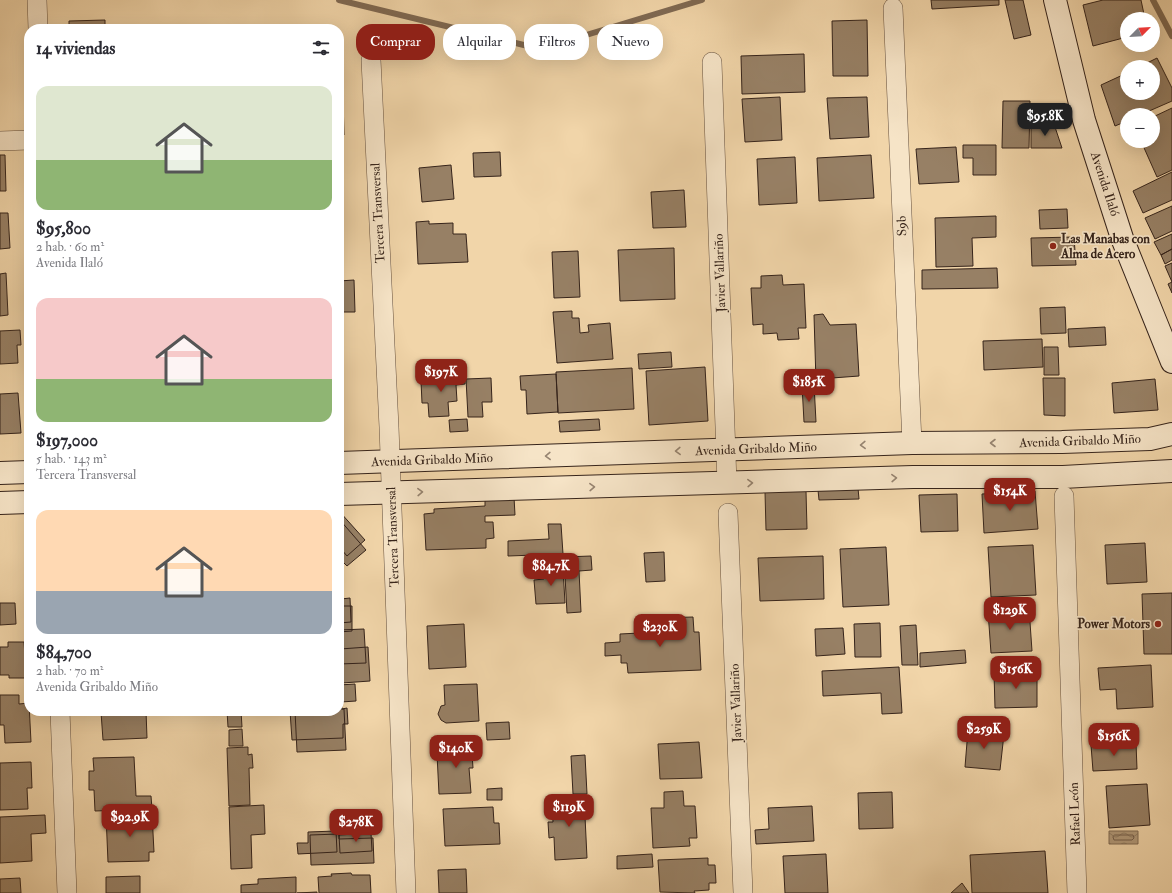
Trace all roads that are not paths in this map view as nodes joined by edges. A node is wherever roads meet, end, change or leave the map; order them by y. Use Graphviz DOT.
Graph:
graph roads {
  1 [pos="37,0"];
  2 [pos="1055,0"];
  3 [pos="893,8"];
  4 [pos="38,24"];
  5 [pos="371,60"];
  6 [pos="712,62"];
  7 [pos="24,140"];
  8 [pos="0,141"];
  9 [pos="1172,362"];
  10 [pos="1172,434"];
  11 [pos="1062,442"];
  12 [pos="912,443"];
  13 [pos="726,450"];
  14 [pos="390,462"];
  15 [pos="344,463"];
  16 [pos="1172,471"];
  17 [pos="24,472"];
  18 [pos="0,473"];
  19 [pos="727,483"];
  20 [pos="1063,487"];
  21 [pos="392,492"];
  22 [pos="344,494"];
  23 [pos="24,502"];
  24 [pos="0,503"];
  25 [pos="728,512"];
  26 [pos="60,716"];
  27 [pos="67,893"];
  28 [pos="406,893"];
  29 [pos="744,893"];
  30 [pos="1077,893"];
  1 -- 4 [label="street"];
  2 -- 9 [label="street, Avenida Ilaló"];
  3 -- 12 [label="street, S9b"];
  5 -- 14 [label="street, Tercera Transversal"];
  6 -- 13 [label="street, Javier Vallariño"];
  7 -- 8 [label="street"];
  10 -- 11 [label="street, Avenida Gribaldo Miño"];
  11 -- 12 [label="street, Avenida Gribaldo Miño, one-way"];
  11 -- 20 [label="street"];
  12 -- 13 [label="street, Avenida Gribaldo Miño, one-way"];
  13 -- 14 [label="street, Avenida Gribaldo Miño, one-way"];
  13 -- 19 [label="street, Javier Vallariño"];
  14 -- 15 [label="street, Avenida Gribaldo Miño"];
  14 -- 21 [label="street, Tercera Transversal"];
  16 -- 20 [label="street"];
  17 -- 18 [label="street"];
  19 -- 20 [label="street, one-way"];
  21 -- 19 [label="street, one-way"];
  20 -- 30 [label="street, Rafael León"];
  21 -- 22 [label="street"];
  21 -- 28 [label="street, Tercera Transversal"];
  23 -- 24 [label="street"];
  25 -- 29 [label="street, Javier Vallariño"];
  26 -- 27 [label="street"];
}
